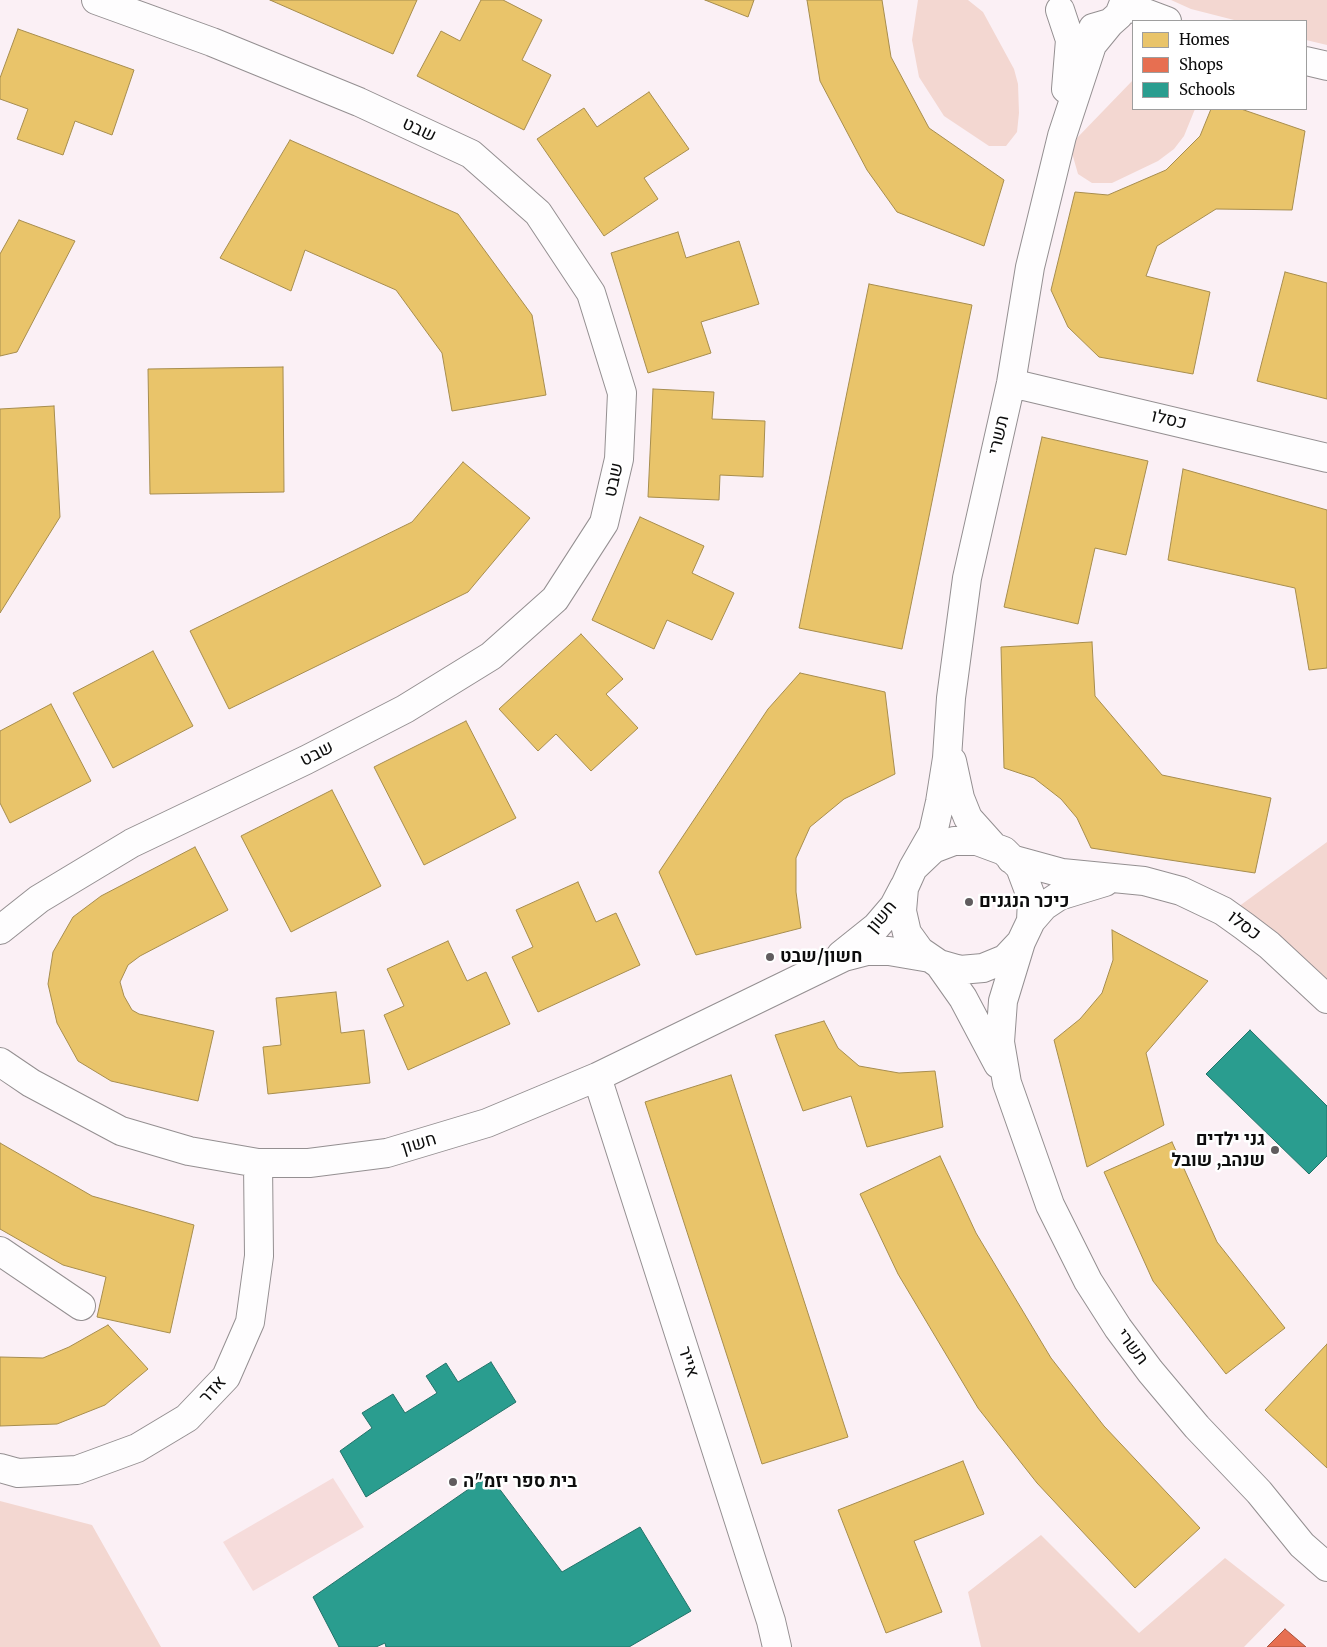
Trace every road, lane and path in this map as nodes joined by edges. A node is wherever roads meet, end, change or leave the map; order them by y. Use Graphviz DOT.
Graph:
graph roads {
  1 [pos="96,0"];
  2 [pos="1059,5"];
  3 [pos="1120,9"];
  4 [pos="1163,20"];
  5 [pos="1307,61"];
  6 [pos="1327,66"];
  7 [pos="1062,136"];
  8 [pos="1011,383"];
  9 [pos="1327,458"];
  10 [pos="949,737"];
  11 [pos="1003,853"];
  12 [pos="910,874"];
  13 [pos="1144,881"];
  14 [pos="0,930"];
  15 [pos="1026,932"];
  16 [pos="935,961"];
  17 [pos="825,966"];
  18 [pos="1327,1000"];
  19 [pos="0,1062"];
  20 [pos="597,1078"];
  21 [pos="1007,1083"];
  22 [pos="258,1163"];
  23 [pos="0,1251"];
  24 [pos="81,1306"];
  25 [pos="0,1468"];
  26 [pos="1327,1567"];
  27 [pos="777,1647"];
  1 -- 14 [label="street, שבט"];
  2 -- 3 [label="street"];
  2 -- 7 [label="street, תשרי"];
  3 -- 4 [label="street"];
  3 -- 7 [label="street, תשרי"];
  5 -- 6 [label="street"];
  7 -- 8 [label="street, תשרי"];
  8 -- 9 [label="street, כסלו"];
  8 -- 10 [label="street, תשרי"];
  10 -- 11 [label="street, תשרי"];
  10 -- 12 [label="street, תשרי"];
  11 -- 12 [label="street"];
  11 -- 13 [label="street, כסלו"];
  11 -- 15 [label="street"];
  12 -- 16 [label="street"];
  12 -- 17 [label="street, חשון"];
  13 -- 15 [label="street, כסלו"];
  13 -- 18 [label="street, כסלו"];
  15 -- 16 [label="street"];
  15 -- 21 [label="street, תשרי"];
  16 -- 17 [label="street, חשון"];
  16 -- 21 [label="street, תשרי"];
  17 -- 20 [label="street, חשון"];
  19 -- 22 [label="street, חשון"];
  20 -- 22 [label="street, חשון"];
  20 -- 27 [label="street, אייר"];
  21 -- 26 [label="street, תשרי"];
  22 -- 25 [label="street, אדר"];
  23 -- 24 [label="street"];
}
